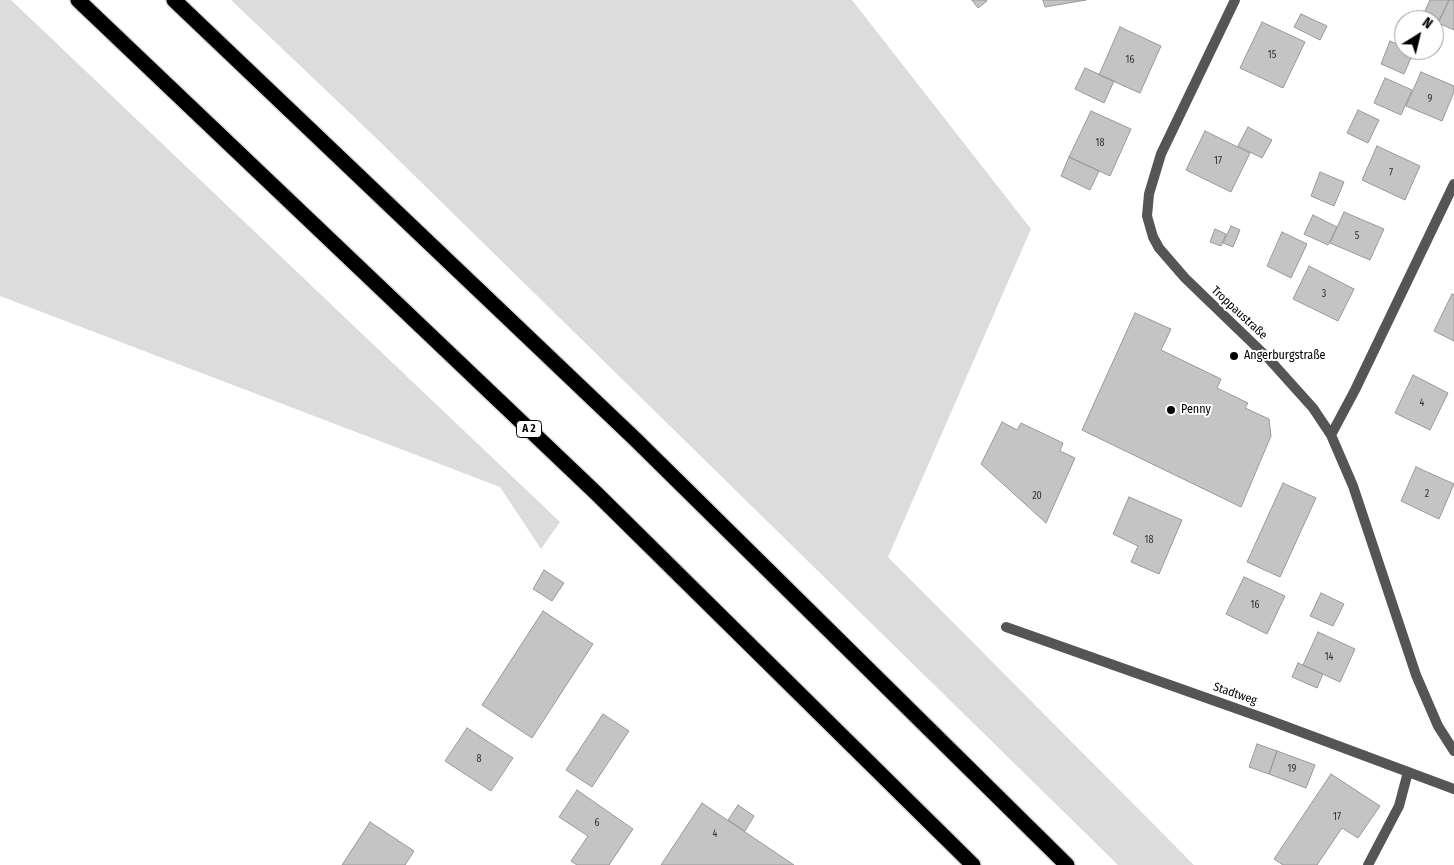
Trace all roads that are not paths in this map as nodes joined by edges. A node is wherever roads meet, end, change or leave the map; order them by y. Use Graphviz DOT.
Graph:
graph roads {
  1 [pos="78,0"];
  2 [pos="174,0"];
  3 [pos="1235,0"];
  4 [pos="1454,184"];
  5 [pos="1331,435"];
  6 [pos="1006,627"];
  7 [pos="1454,751"];
  8 [pos="1408,772"];
  9 [pos="1454,789"];
  10 [pos="973,865"];
  11 [pos="1066,865"];
  12 [pos="1368,865"];
  1 -- 10 [label="highway, A 2"];
  2 -- 11 [label="highway"];
  3 -- 5 [label="street, Troppaustraße"];
  4 -- 5 [label="street"];
  5 -- 7 [label="street, Troppaustraße"];
  6 -- 8 [label="street, Stadtweg"];
  8 -- 9 [label="street, Stadtweg"];
  8 -- 12 [label="street"];
}
